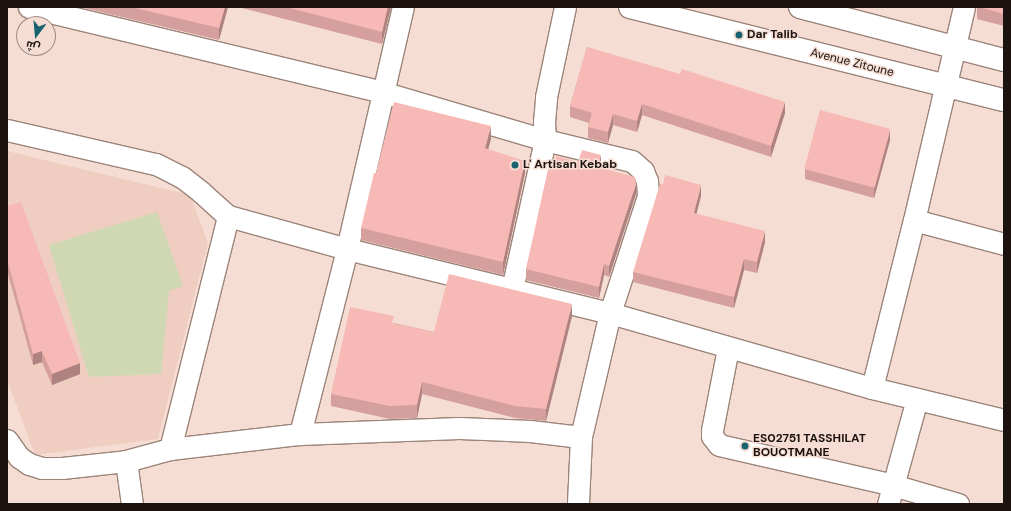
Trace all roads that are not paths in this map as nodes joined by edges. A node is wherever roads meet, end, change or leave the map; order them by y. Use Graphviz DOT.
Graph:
graph roads {
  1 [pos="29,7"];
  2 [pos="403,7"];
  3 [pos="565,7"];
  4 [pos="630,7"];
  5 [pos="801,7"];
  6 [pos="964,7"];
  7 [pos="954,47"];
  8 [pos="1004,60"];
  9 [pos="946,87"];
  10 [pos="382,92"];
  11 [pos="1004,100"];
  12 [pos="7,130"];
  13 [pos="545,140"];
  14 [pos="228,216"];
  15 [pos="914,220"];
  16 [pos="1004,244"];
  17 [pos="348,249"];
  18 [pos="512,289"];
  19 [pos="610,313"];
  20 [pos="728,348"];
  21 [pos="872,388"];
  22 [pos="917,399"];
  23 [pos="1004,419"];
  24 [pos="300,434"];
  25 [pos="581,437"];
  26 [pos="7,440"];
  27 [pos="170,449"];
  28 [pos="126,460"];
  29 [pos="891,494"];
  30 [pos="132,504"];
  31 [pos="578,504"];
  32 [pos="958,504"];
  1 -- 10 [label="street"];
  2 -- 10 [label="street"];
  3 -- 13 [label="street"];
  4 -- 9 [label="main road, Avenue Zitoune"];
  5 -- 7 [label="main road"];
  6 -- 7 [label="street"];
  7 -- 8 [label="main road"];
  7 -- 9 [label="street"];
  9 -- 11 [label="main road, Avenue Zitoune"];
  9 -- 15 [label="street"];
  10 -- 13 [label="street"];
  10 -- 17 [label="street"];
  12 -- 14 [label="street"];
  13 -- 18 [label="street"];
  13 -- 19 [label="street"];
  14 -- 17 [label="street"];
  14 -- 27 [label="street"];
  15 -- 16 [label="street"];
  15 -- 21 [label="street"];
  17 -- 18 [label="street"];
  17 -- 24 [label="street"];
  18 -- 19 [label="street"];
  19 -- 20 [label="street"];
  19 -- 25 [label="street"];
  20 -- 21 [label="street"];
  20 -- 29 [label="street"];
  21 -- 22 [label="street"];
  22 -- 23 [label="street"];
  22 -- 29 [label="street"];
  24 -- 25 [label="street"];
  24 -- 27 [label="street"];
  25 -- 31 [label="street"];
  26 -- 28 [label="street"];
  27 -- 28 [label="street"];
  28 -- 30 [label="street"];
  29 -- 32 [label="street"];
}
